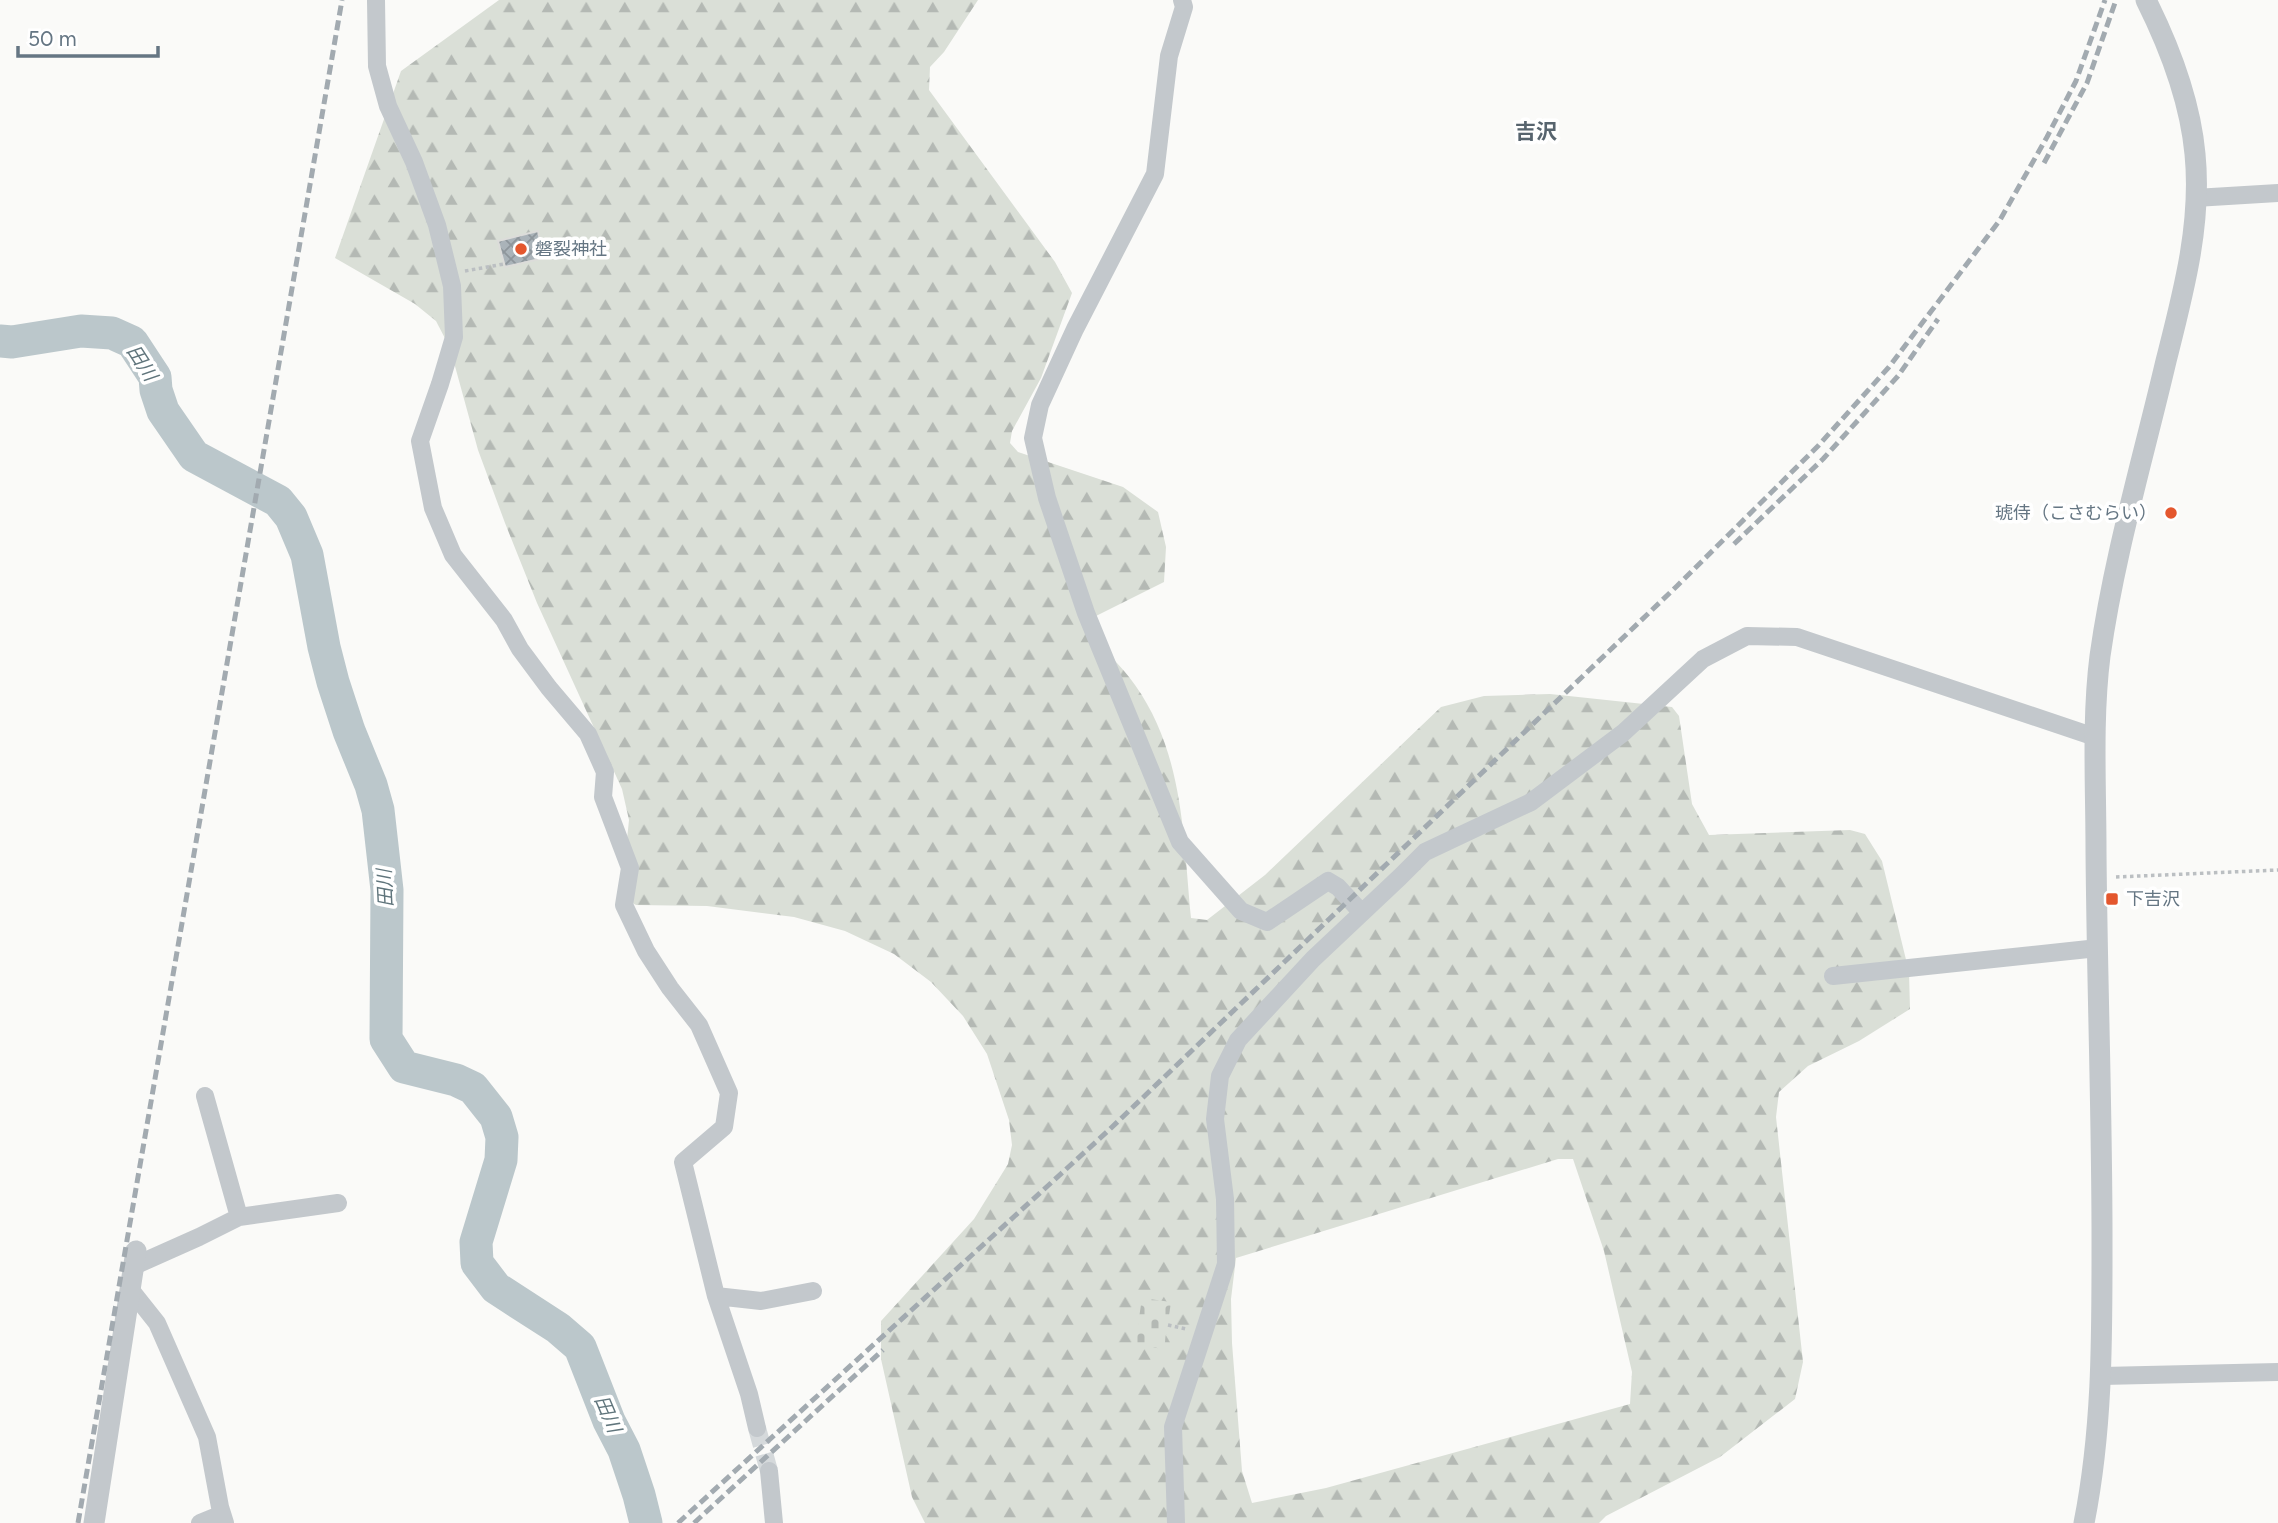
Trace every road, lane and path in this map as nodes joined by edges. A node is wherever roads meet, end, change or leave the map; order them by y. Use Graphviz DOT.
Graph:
graph roads {
  1 [pos="376,0"];
  2 [pos="1182,0"];
  3 [pos="2146,0"];
  4 [pos="2278,193"];
  5 [pos="2195,198"];
  6 [pos="504,264"];
  7 [pos="481,268"];
  8 [pos="2095,737"];
  9 [pos="2278,870"];
  10 [pos="2096,878"];
  11 [pos="1362,913"];
  12 [pos="2098,948"];
  13 [pos="1833,976"];
  14 [pos="205,1096"];
  15 [pos="338,1203"];
  16 [pos="239,1217"];
  17 [pos="135,1258"];
  18 [pos="130,1289"];
  19 [pos="813,1291"];
  20 [pos="716,1296"];
  21 [pos="2278,1372"];
  22 [pos="2102,1376"];
  23 [pos="757,1428"];
  24 [pos="769,1471"];
  25 [pos="223,1518"];
  26 [pos="94,1523"];
  27 [pos="200,1523"];
  28 [pos="774,1523"];
  29 [pos="1176,1523"];
  30 [pos="2084,1523"];
  1 -- 20 [label="street"];
  2 -- 11 [label="street"];
  3 -- 5 [label="street"];
  4 -- 5 [label="street"];
  5 -- 8 [label="street"];
  6 -- 7 [label="path"];
  8 -- 10 [label="street"];
  8 -- 11 [label="street"];
  9 -- 10 [label="path"];
  10 -- 12 [label="street"];
  11 -- 29 [label="street"];
  12 -- 13 [label="street"];
  12 -- 22 [label="street"];
  14 -- 16 [label="street"];
  15 -- 16 [label="street"];
  16 -- 17 [label="street"];
  17 -- 18 [label="street"];
  18 -- 25 [label="street"];
  18 -- 26 [label="street"];
  19 -- 20 [label="street"];
  20 -- 23 [label="street"];
  21 -- 22 [label="street"];
  22 -- 30 [label="street"];
  24 -- 28 [label="street"];
  25 -- 27 [label="street"];
}
